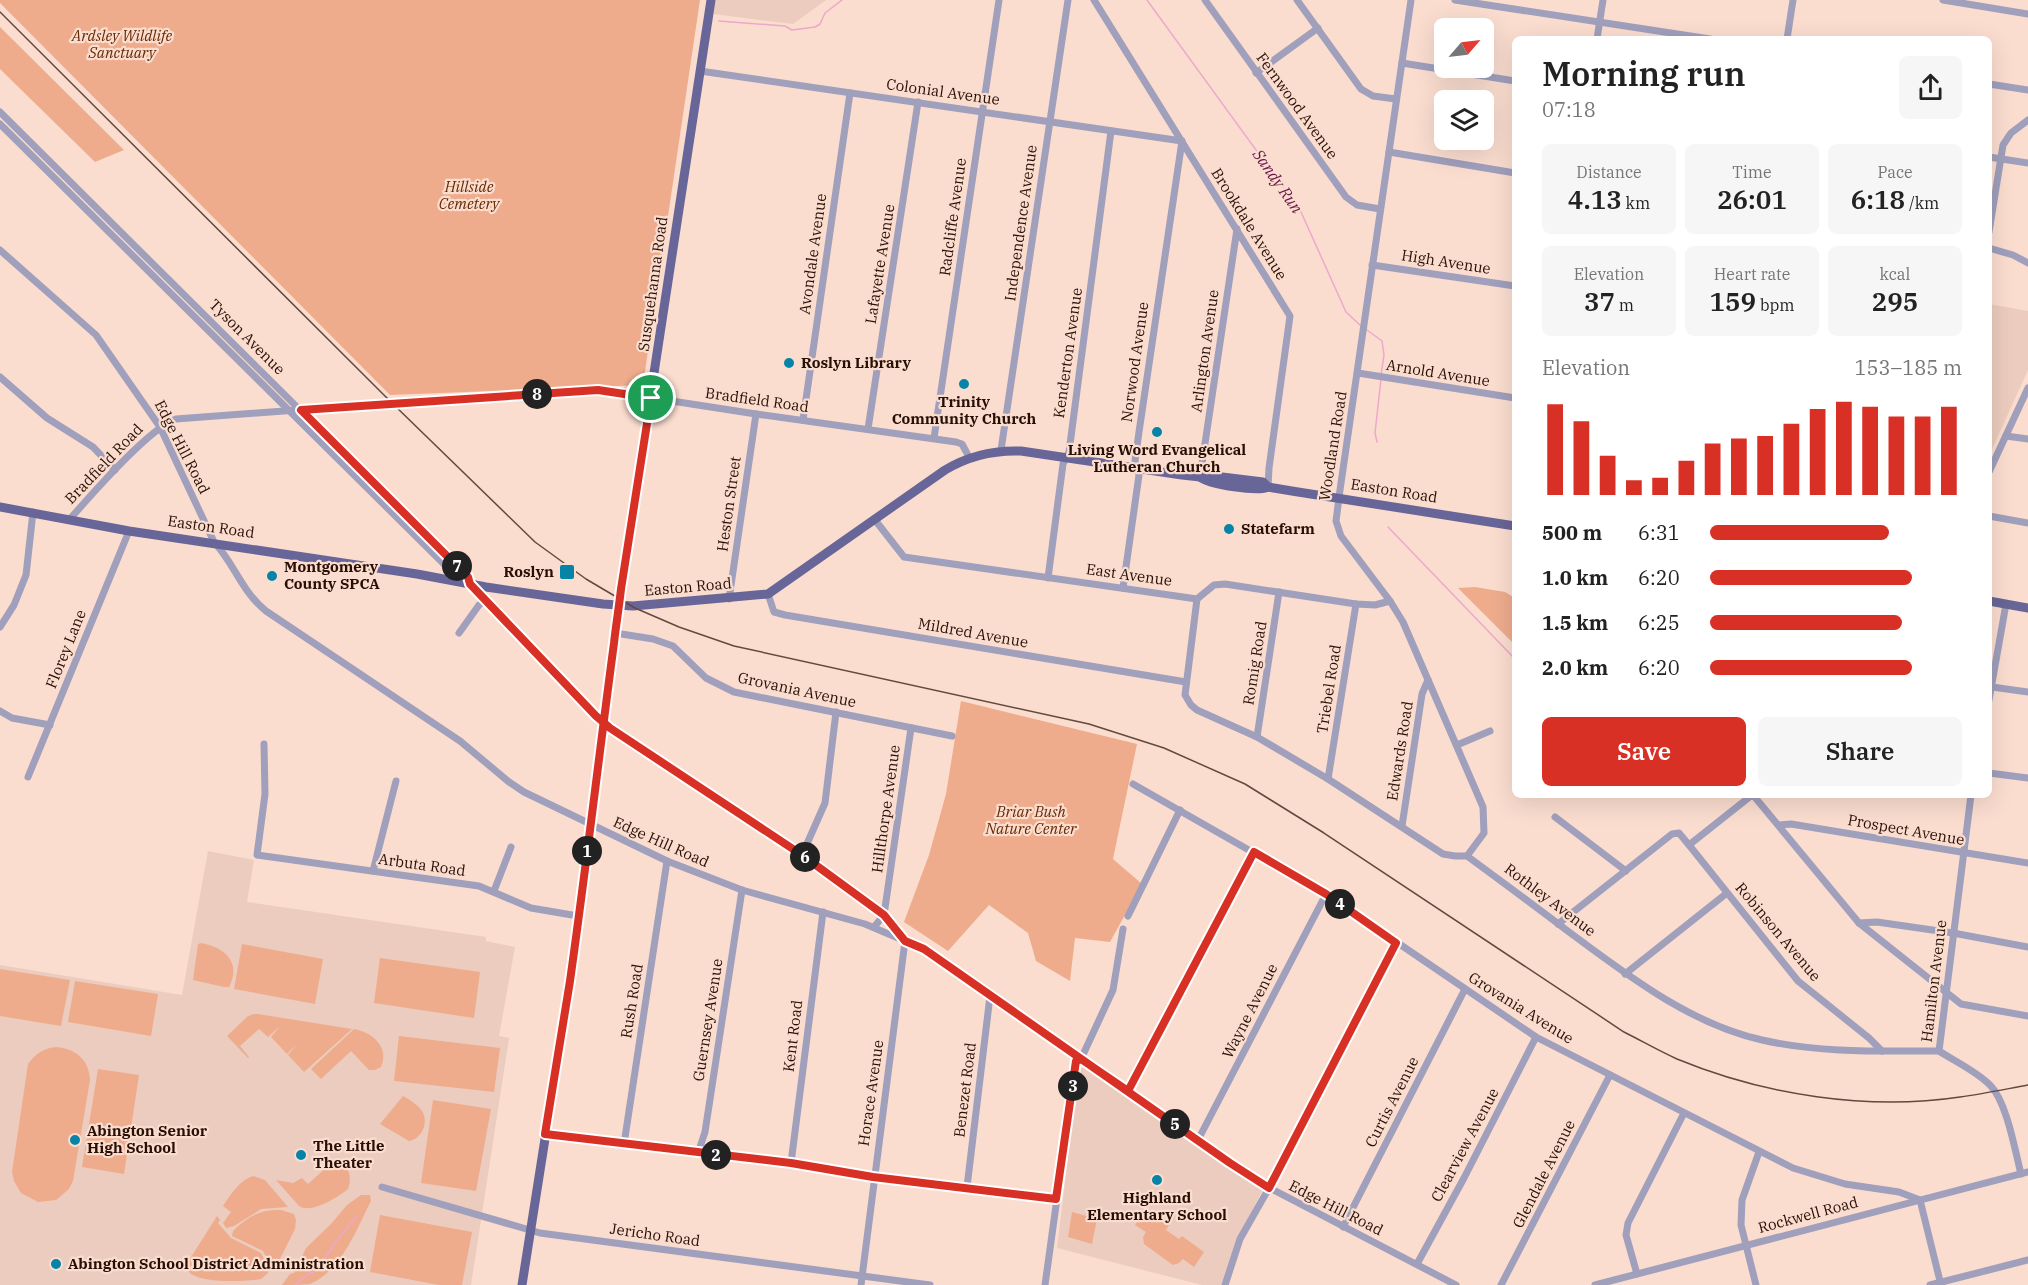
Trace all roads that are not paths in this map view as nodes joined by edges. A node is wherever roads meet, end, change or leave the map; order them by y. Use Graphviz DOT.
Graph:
graph roads {
  1 [pos="711,0"];
  2 [pos="999,0"];
  3 [pos="1068,0"];
  4 [pos="1094,0"];
  5 [pos="1205,0"];
  6 [pos="1297,0"];
  7 [pos="1411,0"];
  8 [pos="1455,0"];
  9 [pos="1603,0"];
  10 [pos="1793,0"];
  11 [pos="1943,0"];
  12 [pos="2028,14"];
  13 [pos="1599,21"];
  14 [pos="1318,28"];
  15 [pos="1597,36"];
  16 [pos="1692,36"];
  17 [pos="1787,36"];
  18 [pos="1402,63"];
  19 [pos="699,71"];
  20 [pos="1256,73"];
  21 [pos="1512,81"];
  22 [pos="1992,84"];
  23 [pos="2028,90"];
  24 [pos="850,93"];
  25 [pos="1396,99"];
  26 [pos="918,102"];
  27 [pos="0,111"];
  28 [pos="982,112"];
  29 [pos="2028,120"];
  30 [pos="1049,122"];
  31 [pos="0,124"];
  32 [pos="1112,131"];
  33 [pos="1182,141"];
  34 [pos="1389,152"];
  35 [pos="1992,158"];
  36 [pos="2001,159"];
  37 [pos="2028,163"];
  38 [pos="1512,172"];
  39 [pos="1380,209"];
  40 [pos="1992,214"];
  41 [pos="1237,229"];
  42 [pos="1992,249"];
  43 [pos="0,250"];
  44 [pos="2028,263"];
  45 [pos="1372,265"];
  46 [pos="162,272"];
  47 [pos="156,279"];
  48 [pos="1512,286"];
  49 [pos="1358,373"];
  50 [pos="0,377"];
  51 [pos="2028,388"];
  52 [pos="651,398"];
  53 [pos="1512,399"];
  54 [pos="290,410"];
  55 [pos="301,410"];
  56 [pos="756,414"];
  57 [pos="803,420"];
  58 [pos="160,427"];
  59 [pos="868,429"];
  60 [pos="2006,436"];
  61 [pos="934,438"];
  62 [pos="2028,439"];
  63 [pos="1001,450"];
  64 [pos="969,457"];
  65 [pos="1066,457"];
  66 [pos="1992,466"];
  67 [pos="1137,468"];
  68 [pos="116,470"];
  69 [pos="1200,477"];
  70 [pos="1268,487"];
  71 [pos="1338,498"];
  72 [pos="0,507"];
  73 [pos="33,512"];
  74 [pos="1992,517"];
  75 [pos="70,519"];
  76 [pos="876,520"];
  77 [pos="2028,523"];
  78 [pos="1512,526"];
  79 [pos="129,531"];
  80 [pos="214,542"];
  81 [pos="1048,578"];
  82 [pos="470,584"];
  83 [pos="1123,588"];
  84 [pos="1279,592"];
  85 [pos="768,594"];
  86 [pos="729,599"];
  87 [pos="1197,599"];
  88 [pos="486,600"];
  89 [pos="1390,601"];
  90 [pos="1992,602"];
  91 [pos="1356,604"];
  92 [pos="2006,604"];
  93 [pos="619,606"];
  94 [pos="2028,608"];
  95 [pos="0,627"];
  96 [pos="459,633"];
  97 [pos="615,633"];
  98 [pos="1428,680"];
  99 [pos="1186,682"];
  100 [pos="1992,687"];
  101 [pos="2028,692"];
  102 [pos="0,711"];
  103 [pos="836,712"];
  104 [pos="50,725"];
  105 [pos="911,728"];
  106 [pos="1490,731"];
  107 [pos="952,736"];
  108 [pos="1257,737"];
  109 [pos="264,744"];
  110 [pos="1457,746"];
  111 [pos="1992,773"];
  112 [pos="28,777"];
  113 [pos="2028,778"];
  114 [pos="1329,779"];
  115 [pos="396,781"];
  116 [pos="1133,784"];
  117 [pos="1749,798"];
  118 [pos="1756,798"];
  119 [pos="1971,798"];
  120 [pos="1180,810"];
  121 [pos="1555,817"];
  122 [pos="590,825"];
  123 [pos="1779,825"];
  124 [pos="1402,826"];
  125 [pos="1689,845"];
  126 [pos="511,847"];
  127 [pos="1254,852"];
  128 [pos="1963,853"];
  129 [pos="802,855"];
  130 [pos="1467,856"];
  131 [pos="667,861"];
  132 [pos="2028,864"];
  133 [pos="373,871"];
  134 [pos="1626,871"];
  135 [pos="742,890"];
  136 [pos="494,891"];
  137 [pos="1727,893"];
  138 [pos="1326,894"];
  139 [pos="823,912"];
  140 [pos="884,915"];
  141 [pos="578,916"];
  142 [pos="1128,916"];
  143 [pos="1859,923"];
  144 [pos="1558,924"];
  145 [pos="874,927"];
  146 [pos="1122,929"];
  147 [pos="1953,933"];
  148 [pos="905,941"];
  149 [pos="1396,943"];
  150 [pos="2028,947"];
  151 [pos="1625,974"];
  152 [pos="1465,989"];
  153 [pos="1946,991"];
  154 [pos="990,996"];
  155 [pos="2028,1016"];
  156 [pos="1536,1037"];
  157 [pos="1939,1051"];
  158 [pos="1882,1052"];
  159 [pos="1081,1059"];
  160 [pos="1610,1075"];
  161 [pos="1128,1091"];
  162 [pos="1684,1113"];
  163 [pos="545,1134"];
  164 [pos="1198,1140"];
  165 [pos="624,1144"];
  166 [pos="1759,1152"];
  167 [pos="698,1153"];
  168 [pos="791,1163"];
  169 [pos="2025,1173"];
  170 [pos="873,1177"];
  171 [pos="382,1187"];
  172 [pos="967,1187"];
  173 [pos="1269,1188"];
  174 [pos="1056,1199"];
  175 [pos="1920,1200"];
  176 [pos="1343,1227"];
  177 [pos="531,1231"];
  178 [pos="1746,1246"];
  179 [pos="2028,1260"];
  180 [pos="1417,1264"];
  181 [pos="1637,1274"];
  182 [pos="862,1276"];
  183 [pos="1941,1284"];
  184 [pos="522,1285"];
  185 [pos="861,1285"];
  186 [pos="930,1285"];
  187 [pos="1045,1285"];
  188 [pos="1225,1285"];
  189 [pos="1456,1285"];
  190 [pos="1501,1285"];
  191 [pos="1595,1285"];
  192 [pos="1756,1285"];
  193 [pos="1930,1285"];
  1 -- 19 [label="main road, Susquehanna Road"];
  2 -- 28 [label="street, Radcliffe Avenue"];
  3 -- 30 [label="street, Independence Avenue"];
  4 -- 33 [label="street, Brookdale Avenue"];
  5 -- 20 [label="street, Fernwood Avenue"];
  6 -- 14 [label="street"];
  7 -- 18 [label="street, Woodland Road"];
  8 -- 13 [label="street"];
  9 -- 13 [label="street"];
  10 -- 17 [label="street"];
  11 -- 12 [label="street"];
  13 -- 15 [label="street"];
  13 -- 16 [label="street"];
  14 -- 20 [label="street"];
  14 -- 25 [label="street"];
  18 -- 21 [label="street"];
  18 -- 25 [label="street, Woodland Road"];
  19 -- 24 [label="street, Colonial Avenue"];
  19 -- 52 [label="main road, Susquehanna Road"];
  20 -- 39 [label="street, Fernwood Avenue"];
  22 -- 23 [label="street"];
  24 -- 26 [label="street, Colonial Avenue"];
  24 -- 57 [label="street, Avondale Avenue"];
  25 -- 34 [label="street, Woodland Road"];
  26 -- 28 [label="street, Colonial Avenue"];
  26 -- 59 [label="street, Lafayette Avenue"];
  27 -- 46 [label="street, Tyson Avenue"];
  28 -- 30 [label="street, Colonial Avenue"];
  28 -- 61 [label="street, Radcliffe Avenue"];
  29 -- 36 [label="street"];
  30 -- 32 [label="street, Colonial Avenue"];
  30 -- 63 [label="street, Independence Avenue"];
  31 -- 47 [label="street, Tyson Avenue"];
  32 -- 33 [label="street, Colonial Avenue"];
  32 -- 65 [label="street, Kenderton Avenue"];
  33 -- 41 [label="street, Brookdale Avenue"];
  33 -- 67 [label="street, Norwood Avenue"];
  34 -- 38 [label="street"];
  34 -- 39 [label="street, Woodland Road"];
  35 -- 36 [label="street"];
  36 -- 37 [label="street"];
  36 -- 40 [label="street"];
  39 -- 45 [label="street, Woodland Road"];
  41 -- 69 [label="street, Arlington Avenue"];
  41 -- 70 [label="street, Brookdale Avenue"];
  42 -- 44 [label="street"];
  43 -- 58 [label="street, Edge Hill Road"];
  45 -- 48 [label="street, High Avenue"];
  45 -- 49 [label="street, Woodland Road"];
  46 -- 47 [label="street"];
  46 -- 55 [label="street, Tyson Avenue"];
  47 -- 54 [label="street, Tyson Avenue"];
  49 -- 53 [label="street, Arnold Avenue"];
  49 -- 71 [label="street, Woodland Road"];
  50 -- 68 [label="street"];
  51 -- 60 [label="street"];
  52 -- 55 [label="street, Bradfield Road"];
  52 -- 56 [label="street, Bradfield Road"];
  52 -- 93 [label="main road, Susquehanna Road"];
  54 -- 55 [label="street, Bradfield Road"];
  54 -- 58 [label="street, Bradfield Road"];
  54 -- 82 [label="street, Tyson Avenue"];
  55 -- 82 [label="street, Tyson Avenue"];
  56 -- 57 [label="street, Bradfield Road"];
  56 -- 86 [label="street, Heston Street"];
  57 -- 59 [label="street, Bradfield Road"];
  58 -- 68 [label="street, Bradfield Road"];
  58 -- 80 [label="street, Edge Hill Road"];
  59 -- 61 [label="street, Bradfield Road"];
  60 -- 62 [label="street"];
  60 -- 66 [label="street"];
  61 -- 64 [label="street, Bradfield Road"];
  63 -- 64 [label="main road, Easton Road"];
  63 -- 65 [label="main road, Easton Road"];
  64 -- 76 [label="main road, Easton Road"];
  65 -- 67 [label="main road, Easton Road"];
  65 -- 81 [label="street, Kenderton Avenue"];
  67 -- 69 [label="main road, Easton Road"];
  67 -- 83 [label="street, Norwood Avenue"];
  68 -- 75 [label="street, Bradfield Road"];
  69 -- 70 [label="main road, Easton Road"];
  70 -- 71 [label="main road, Easton Road"];
  71 -- 78 [label="main road, Easton Road"];
  71 -- 89 [label="street, Woodland Road"];
  72 -- 73 [label="main road, Easton Road"];
  73 -- 75 [label="main road, Easton Road"];
  73 -- 95 [label="street"];
  74 -- 77 [label="street"];
  75 -- 79 [label="main road, Easton Road"];
  76 -- 81 [label="street, East Avenue"];
  76 -- 85 [label="main road, Easton Road"];
  79 -- 80 [label="main road, Easton Road"];
  79 -- 104 [label="street, Florey Lane"];
  80 -- 82 [label="main road, Easton Road"];
  80 -- 122 [label="street, Edge Hill Road"];
  81 -- 83 [label="street, East Avenue"];
  82 -- 88 [label="street, Tyson Avenue"];
  82 -- 93 [label="main road, Easton Road"];
  83 -- 87 [label="street, East Avenue"];
  84 -- 87 [label="street"];
  84 -- 91 [label="street"];
  84 -- 108 [label="street, Romig Road"];
  85 -- 86 [label="main road, Easton Road"];
  85 -- 99 [label="street, Mildred Avenue"];
  86 -- 93 [label="main road, Easton Road"];
  87 -- 99 [label="street"];
  88 -- 96 [label="street"];
  88 -- 129 [label="street, Tyson Avenue, bridge"];
  89 -- 91 [label="street"];
  89 -- 98 [label="street, Woodland Road"];
  90 -- 92 [label="main road"];
  91 -- 114 [label="street, Triebel Road"];
  92 -- 94 [label="main road"];
  92 -- 100 [label="street"];
  93 -- 97 [label="main road, Susquehanna Road"];
  97 -- 103 [label="street, Grovania Avenue"];
  97 -- 122 [label="main road, Susquehanna Road"];
  98 -- 110 [label="street, Woodland Road"];
  98 -- 124 [label="street, Edwards Road"];
  99 -- 108 [label="street, Rothley Avenue"];
  100 -- 101 [label="street"];
  102 -- 104 [label="street"];
  103 -- 105 [label="street, Grovania Avenue"];
  103 -- 129 [label="street"];
  104 -- 112 [label="street, Florey Lane"];
  105 -- 107 [label="street, Grovania Avenue"];
  105 -- 140 [label="street, Hillthorpe Avenue"];
  106 -- 110 [label="street"];
  108 -- 114 [label="street, Rothley Avenue"];
  109 -- 133 [label="street, Arbuta Road"];
  110 -- 130 [label="street, Woodland Road"];
  111 -- 113 [label="street"];
  114 -- 124 [label="street, Rothley Avenue"];
  115 -- 133 [label="street"];
  116 -- 120 [label="street, Grovania Avenue"];
  117 -- 125 [label="street"];
  118 -- 123 [label="street"];
  119 -- 128 [label="street, Hamilton Avenue"];
  120 -- 127 [label="street, Grovania Avenue"];
  120 -- 142 [label="street"];
  121 -- 134 [label="street"];
  122 -- 131 [label="street, Edge Hill Road"];
  122 -- 141 [label="main road, Susquehanna Road"];
  123 -- 128 [label="street, Prospect Avenue"];
  123 -- 143 [label="street"];
  124 -- 130 [label="street, Rothley Avenue"];
  125 -- 134 [label="street"];
  125 -- 137 [label="street, Robinson Avenue"];
  126 -- 136 [label="street"];
  127 -- 138 [label="street, Grovania Avenue"];
  127 -- 161 [label="street"];
  128 -- 132 [label="street, Prospect Avenue"];
  128 -- 147 [label="street, Hamilton Avenue"];
  129 -- 140 [label="street, Tyson Avenue"];
  130 -- 144 [label="street, Rothley Avenue"];
  131 -- 135 [label="street, Edge Hill Road"];
  131 -- 165 [label="street, Rush Road"];
  133 -- 136 [label="street, Arbuta Road"];
  134 -- 144 [label="street"];
  135 -- 139 [label="street, Edge Hill Road"];
  135 -- 167 [label="street, Guernsey Avenue"];
  136 -- 141 [label="street, Arbuta Road"];
  137 -- 151 [label="street"];
  137 -- 158 [label="street, Robinson Avenue"];
  138 -- 149 [label="street, Grovania Avenue"];
  138 -- 164 [label="street, Wayne Avenue"];
  139 -- 145 [label="street, Edge Hill Road"];
  139 -- 168 [label="street, Kent Road"];
  140 -- 145 [label="street"];
  140 -- 148 [label="street, Tyson Avenue"];
  141 -- 163 [label="main road, Susquehanna Road"];
  143 -- 147 [label="street"];
  143 -- 153 [label="street"];
  144 -- 151 [label="street, Rothley Avenue"];
  145 -- 148 [label="street, Edge Hill Road"];
  146 -- 159 [label="street"];
  147 -- 150 [label="street"];
  147 -- 153 [label="street, Hamilton Avenue"];
  148 -- 154 [label="street, Edge Hill Road"];
  148 -- 170 [label="street, Horace Avenue"];
  149 -- 152 [label="street, Grovania Avenue"];
  149 -- 173 [label="street"];
  151 -- 158 [label="street, Rothley Avenue"];
  152 -- 156 [label="street, Grovania Avenue"];
  152 -- 176 [label="street, Curtis Avenue"];
  153 -- 155 [label="street"];
  153 -- 157 [label="street, Hamilton Avenue"];
  154 -- 159 [label="street, Edge Hill Road"];
  154 -- 172 [label="street, Benezet Road"];
  156 -- 160 [label="street, Grovania Avenue"];
  156 -- 180 [label="street, Clearview Avenue"];
  157 -- 158 [label="street, Rothley Avenue"];
  157 -- 169 [label="street, Hamilton Avenue"];
  159 -- 161 [label="street, Edge Hill Road"];
  159 -- 174 [label="street"];
  160 -- 162 [label="street, Grovania Avenue"];
  160 -- 190 [label="street, Glendale Avenue"];
  161 -- 164 [label="street, Edge Hill Road"];
  162 -- 166 [label="street, Grovania Avenue"];
  162 -- 181 [label="street"];
  163 -- 165 [label="street"];
  163 -- 177 [label="main road, Susquehanna Road"];
  164 -- 173 [label="street, Edge Hill Road"];
  165 -- 167 [label="street"];
  166 -- 175 [label="street, Grovania Avenue"];
  166 -- 178 [label="street"];
  167 -- 168 [label="street"];
  168 -- 170 [label="street"];
  169 -- 175 [label="street, Rockwell Road"];
  170 -- 172 [label="street"];
  170 -- 182 [label="street, Horace Avenue"];
  171 -- 177 [label="street, Jericho Road"];
  172 -- 174 [label="street"];
  173 -- 176 [label="street, Edge Hill Road"];
  173 -- 188 [label="street"];
  174 -- 187 [label="street"];
  175 -- 178 [label="street, Rockwell Road"];
  175 -- 183 [label="street"];
  176 -- 180 [label="street, Edge Hill Road"];
  177 -- 182 [label="street, Jericho Road"];
  177 -- 184 [label="main road, Susquehanna Road"];
  178 -- 181 [label="street, Rockwell Road"];
  178 -- 192 [label="street"];
  179 -- 183 [label="street"];
  180 -- 189 [label="street, Edge Hill Road"];
  181 -- 191 [label="street, Rockwell Road"];
  182 -- 185 [label="street, Horace Avenue"];
  182 -- 186 [label="street, Jericho Road"];
  183 -- 193 [label="street"];
}
